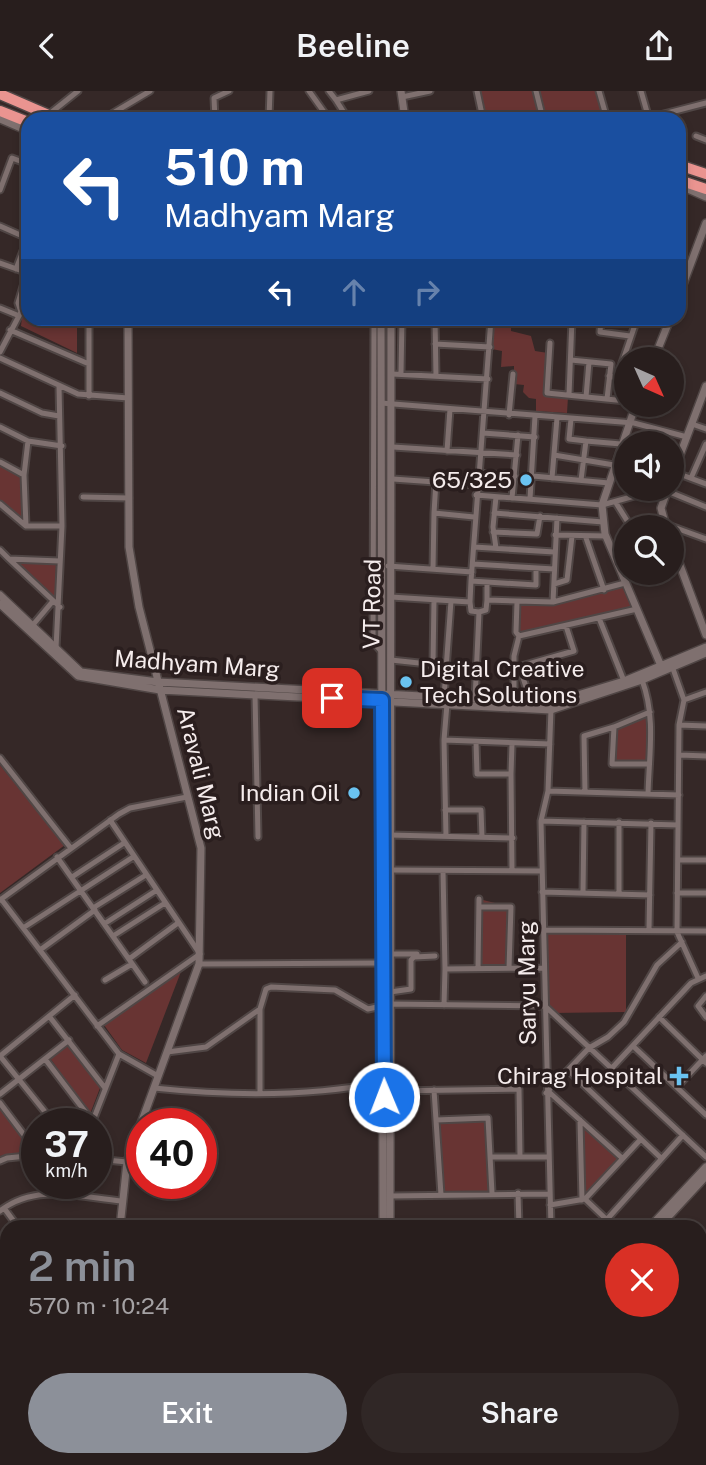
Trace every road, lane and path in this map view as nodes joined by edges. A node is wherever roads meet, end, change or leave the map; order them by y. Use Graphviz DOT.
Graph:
graph roads {
  1 [pos="78,91"];
  2 [pos="150,91"];
  3 [pos="213,91"];
  4 [pos="229,91"];
  5 [pos="270,91"];
  6 [pos="309,91"];
  7 [pos="329,91"];
  8 [pos="338,91"];
  9 [pos="368,91"];
  10 [pos="430,91"];
  11 [pos="477,91"];
  12 [pos="536,91"];
  13 [pos="599,91"];
  14 [pos="641,91"];
  15 [pos="402,94"];
  16 [pos="0,95"];
  17 [pos="214,98"];
  18 [pos="338,100"];
  19 [pos="706,103"];
  20 [pos="0,111"];
  21 [pos="41,112"];
  22 [pos="58,112"];
  23 [pos="115,112"];
  24 [pos="215,112"];
  25 [pos="269,112"];
  26 [pos="324,112"];
  27 [pos="344,112"];
  28 [pos="404,112"];
  29 [pos="482,112"];
  30 [pos="541,112"];
  31 [pos="605,112"];
  32 [pos="646,112"];
  33 [pos="673,112"];
  34 [pos="0,119"];
  35 [pos="21,119"];
  36 [pos="21,128"];
  37 [pos="696,136"];
  38 [pos="706,140"];
  39 [pos="21,161"];
  40 [pos="686,167"];
  41 [pos="706,174"];
  42 [pos="686,187"];
  43 [pos="686,189"];
  44 [pos="0,190"];
  45 [pos="706,190"];
  46 [pos="706,197"];
  47 [pos="706,223"];
  48 [pos="0,226"];
  49 [pos="21,235"];
  50 [pos="21,256"];
  51 [pos="0,263"];
  52 [pos="686,266"];
  53 [pos="689,267"];
  54 [pos="16,269"];
  55 [pos="21,271"];
  56 [pos="686,275"];
  57 [pos="21,293"];
  58 [pos="0,309"];
  59 [pos="21,310"];
  60 [pos="21,313"];
  61 [pos="21,314"];
  62 [pos="89,326"];
  63 [pos="128,326"];
  64 [pos="373,326"];
  65 [pos="381,326"];
  66 [pos="391,326"];
  67 [pos="402,326"];
  68 [pos="435,326"];
  69 [pos="491,326"];
  70 [pos="572,326"];
  71 [pos="600,326"];
  72 [pos="635,326"];
  73 [pos="667,326"];
  74 [pos="10,330"];
  75 [pos="631,336"];
  76 [pos="550,343"];
  77 [pos="435,344"];
  78 [pos="490,347"];
  79 [pos="627,347"];
  80 [pos="659,347"];
  81 [pos="0,352"];
  82 [pos="0,358"];
  83 [pos="571,360"];
  84 [pos="589,362"];
  85 [pos="89,364"];
  86 [pos="401,373"];
  87 [pos="392,374"];
  88 [pos="513,374"];
  89 [pos="436,376"];
  90 [pos="609,376"];
  91 [pos="614,377"];
  92 [pos="488,379"];
  93 [pos="59,386"];
  94 [pos="706,386"];
  95 [pos="0,393"];
  96 [pos="569,395"];
  97 [pos="89,396"];
  98 [pos="586,397"];
  99 [pos="128,398"];
  100 [pos="607,399"];
  101 [pos="614,400"];
  102 [pos="381,404"];
  103 [pos="392,404"];
  104 [pos="703,405"];
  105 [pos="450,409"];
  106 [pos="484,413"];
  107 [pos="509,415"];
  108 [pos="59,416"];
  109 [pos="535,416"];
  110 [pos="631,417"];
  111 [pos="557,418"];
  112 [pos="571,419"];
  113 [pos="629,423"];
  114 [pos="692,424"];
  115 [pos="0,428"];
  116 [pos="706,429"];
  117 [pos="626,431"];
  118 [pos="483,433"];
  119 [pos="518,435"];
  120 [pos="535,436"];
  121 [pos="687,437"];
  122 [pos="28,441"];
  123 [pos="586,441"];
  124 [pos="614,443"];
  125 [pos="706,444"];
  126 [pos="684,445"];
  127 [pos="62,446"];
  128 [pos="393,447"];
  129 [pos="447,451"];
  130 [pos="481,452"];
  131 [pos="517,455"];
  132 [pos="554,456"];
  133 [pos="584,460"];
  134 [pos="699,461"];
  135 [pos="0,462"];
  136 [pos="706,463"];
  137 [pos="614,465"];
  138 [pos="479,473"];
  139 [pos="24,475"];
  140 [pos="515,476"];
  141 [pos="533,476"];
  142 [pos="684,476"];
  143 [pos="552,478"];
  144 [pos="691,478"];
  145 [pos="393,479"];
  146 [pos="581,480"];
  147 [pos="436,481"];
  148 [pos="609,483"];
  149 [pos="706,484"];
  150 [pos="477,485"];
  151 [pos="476,495"];
  152 [pos="83,497"];
  153 [pos="496,497"];
  154 [pos="129,498"];
  155 [pos="512,498"];
  156 [pos="530,499"];
  157 [pos="684,499"];
  158 [pos="622,501"];
  159 [pos="616,503"];
  160 [pos="0,504"];
  161 [pos="602,505"];
  162 [pos="706,507"];
  163 [pos="434,513"];
  164 [pos="494,513"];
  165 [pos="624,515"];
  166 [pos="540,516"];
  167 [pos="474,517"];
  168 [pos="557,518"];
  169 [pos="603,522"];
  170 [pos="26,526"];
  171 [pos="62,526"];
  172 [pos="493,532"];
  173 [pos="684,532"];
  174 [pos="537,534"];
  175 [pos="555,535"];
  176 [pos="572,536"];
  177 [pos="606,536"];
  178 [pos="586,538"];
  179 [pos="705,541"];
  180 [pos="474,547"];
  181 [pos="496,548"];
  182 [pos="0,550"];
  183 [pos="536,551"];
  184 [pos="554,552"];
  185 [pos="614,556"];
  186 [pos="9,558"];
  187 [pos="60,561"];
  188 [pos="473,564"];
  189 [pos="495,565"];
  190 [pos="377,566"];
  191 [pos="392,566"];
  192 [pos="536,568"];
  193 [pos="433,569"];
  194 [pos="554,569"];
  195 [pos="472,572"];
  196 [pos="471,581"];
  197 [pos="684,582"];
  198 [pos="490,583"];
  199 [pos="554,584"];
  200 [pos="536,585"];
  201 [pos="614,585"];
  202 [pos="626,585"];
  203 [pos="604,590"];
  204 [pos="0,595"];
  205 [pos="391,597"];
  206 [pos="435,600"];
  207 [pos="487,600"];
  208 [pos="53,601"];
  209 [pos="451,601"];
  210 [pos="470,602"];
  211 [pos="517,602"];
  212 [pos="535,602"];
  213 [pos="553,602"];
  214 [pos="0,604"];
  215 [pos="60,607"];
  216 [pos="637,609"];
  217 [pos="479,612"];
  218 [pos="599,618"];
  219 [pos="32,626"];
  220 [pos="566,626"];
  221 [pos="706,635"];
  222 [pos="519,636"];
  223 [pos="706,647"];
  224 [pos="56,650"];
  225 [pos="706,653"];
  226 [pos="391,660"];
  227 [pos="433,663"];
  228 [pos="447,666"];
  229 [pos="661,666"];
  230 [pos="673,666"];
  231 [pos="517,668"];
  232 [pos="642,680"];
  233 [pos="624,681"];
  234 [pos="159,686"];
  235 [pos="706,692"];
  236 [pos="254,695"];
  237 [pos="386,696"];
  238 [pos="475,700"];
  239 [pos="446,701"];
  240 [pos="684,701"];
  241 [pos="514,702"];
  242 [pos="531,703"];
  243 [pos="551,706"];
  244 [pos="650,712"];
  245 [pos="680,725"];
  246 [pos="706,726"];
  247 [pos="614,727"];
  248 [pos="444,740"];
  249 [pos="476,742"];
  250 [pos="512,744"];
  251 [pos="550,744"];
  252 [pos="680,755"];
  253 [pos="706,756"];
  254 [pos="0,758"];
  255 [pos="649,764"];
  256 [pos="511,774"];
  257 [pos="548,791"];
  258 [pos="585,792"];
  259 [pos="648,794"];
  260 [pos="679,795"];
  261 [pos="386,796"];
  262 [pos="187,797"];
  263 [pos="445,810"];
  264 [pos="110,820"];
  265 [pos="541,821"];
  266 [pos="584,821"];
  267 [pos="619,823"];
  268 [pos="651,823"];
  269 [pos="678,825"];
  270 [pos="390,835"];
  271 [pos="446,836"];
  272 [pos="258,837"];
  273 [pos="482,837"];
  274 [pos="513,838"];
  275 [pos="124,843"];
  276 [pos="70,847"];
  277 [pos="57,857"];
  278 [pos="133,857"];
  279 [pos="678,860"];
  280 [pos="706,860"];
  281 [pos="390,870"];
  282 [pos="443,871"];
  283 [pos="512,871"];
  284 [pos="542,871"];
  285 [pos="146,875"];
  286 [pos="72,877"];
  287 [pos="157,890"];
  288 [pos="81,891"];
  289 [pos="542,892"];
  290 [pos="583,893"];
  291 [pos="677,893"];
  292 [pos="706,893"];
  293 [pos="619,894"];
  294 [pos="650,895"];
  295 [pos="0,899"];
  296 [pos="479,899"];
  297 [pos="165,903"];
  298 [pos="479,907"];
  299 [pos="94,909"];
  300 [pos="104,923"];
  301 [pos="178,923"];
  302 [pos="23,928"];
  303 [pos="649,929"];
  304 [pos="543,930"];
  305 [pos="706,931"];
  306 [pos="677,932"];
  307 [pos="113,936"];
  308 [pos="682,942"];
  309 [pos="40,950"];
  310 [pos="200,954"];
  311 [pos="390,954"];
  312 [pos="444,954"];
  313 [pos="435,956"];
  314 [pos="130,961"];
  315 [pos="382,963"];
  316 [pos="199,964"];
  317 [pos="478,968"];
  318 [pos="509,968"];
  319 [pos="544,968"];
  320 [pos="445,969"];
  321 [pos="706,976"];
  322 [pos="698,978"];
  323 [pos="105,981"];
  324 [pos="145,982"];
  325 [pos="390,992"];
  326 [pos="75,995"];
  327 [pos="706,996"];
  328 [pos="386,1005"];
  329 [pos="444,1005"];
  330 [pos="545,1006"];
  331 [pos="260,1009"];
  332 [pos="49,1016"];
  333 [pos="659,1017"];
  334 [pos="706,1017"];
  335 [pos="97,1026"];
  336 [pos="69,1040"];
  337 [pos="633,1046"];
  338 [pos="589,1048"];
  339 [pos="167,1052"];
  340 [pos="118,1054"];
  341 [pos="0,1056"];
  342 [pos="45,1059"];
  343 [pos="705,1059"];
  344 [pos="611,1069"];
  345 [pos="569,1071"];
  346 [pos="158,1076"];
  347 [pos="18,1079"];
  348 [pos="383,1082"];
  349 [pos="677,1087"];
  350 [pos="105,1088"];
  351 [pos="154,1088"];
  352 [pos="434,1090"];
  353 [pos="390,1091"];
  354 [pos="260,1093"];
  355 [pos="548,1093"];
  356 [pos="0,1094"];
  357 [pos="0,1103"];
  358 [pos="42,1108"];
  359 [pos="81,1108"];
  360 [pos="98,1108"];
  361 [pos="147,1108"];
  362 [pos="706,1115"];
  363 [pos="436,1120"];
  364 [pos="579,1120"];
  365 [pos="21,1131"];
  366 [pos="682,1135"];
  367 [pos="641,1139"];
  368 [pos="21,1155"];
  369 [pos="491,1157"];
  370 [pos="520,1157"];
  371 [pos="548,1157"];
  372 [pos="706,1157"];
  373 [pos="661,1158"];
  374 [pos="622,1159"];
  375 [pos="0,1161"];
  376 [pos="706,1167"];
  377 [pos="126,1168"];
  378 [pos="706,1176"];
  379 [pos="492,1193"];
  380 [pos="518,1193"];
  381 [pos="548,1194"];
  382 [pos="441,1195"];
  383 [pos="390,1196"];
  384 [pos="21,1197"];
  385 [pos="102,1199"];
  386 [pos="584,1199"];
  387 [pos="121,1201"];
  388 [pos="550,1205"];
  389 [pos="2,1209"];
  390 [pos="606,1219"];
  391 [pos="120,1220"];
  392 [pos="383,1220"];
  393 [pos="390,1220"];
  394 [pos="519,1220"];
  395 [pos="551,1220"];
  396 [pos="657,1220"];
  397 [pos="668,1220"];
  1 -- 22 [label="street"];
  2 -- 23 [label="street"];
  3 -- 17 [label="street"];
  4 -- 17 [label="street"];
  5 -- 25 [label="street"];
  6 -- 26 [label="street"];
  7 -- 18 [label="street"];
  8 -- 18 [label="street"];
  9 -- 18 [label="street"];
  10 -- 15 [label="street"];
  11 -- 29 [label="street"];
  12 -- 30 [label="street"];
  13 -- 31 [label="street"];
  14 -- 32 [label="street"];
  15 -- 28 [label="street"];
  16 -- 21 [label="highway"];
  17 -- 24 [label="street"];
  18 -- 27 [label="street"];
  19 -- 33 [label="street"];
  20 -- 35 [label="highway"];
  34 -- 36 [label="street"];
  37 -- 38 [label="street"];
  39 -- 44 [label="street"];
  40 -- 41 [label="highway"];
  42 -- 45 [label="highway"];
  43 -- 46 [label="street"];
  47 -- 53 [label="street"];
  48 -- 49 [label="street"];
  50 -- 54 [label="street"];
  51 -- 54 [label="street"];
  52 -- 53 [label="street"];
  53 -- 56 [label="street"];
  54 -- 55 [label="street"];
  57 -- 59 [label="street"];
  58 -- 60 [label="street"];
  61 -- 74 [label="street"];
  62 -- 85 [label="street"];
  63 -- 99 [label="street, Aravali Marg"];
  64 -- 190 [label="street"];
  65 -- 102 [label="street, VT Road"];
  66 -- 87 [label="street, VT Road"];
  67 -- 86 [label="street"];
  68 -- 77 [label="street"];
  69 -- 78 [label="street"];
  70 -- 83 [label="street"];
  71 -- 75 [label="street"];
  72 -- 75 [label="street"];
  73 -- 80 [label="street"];
  74 -- 81 [label="street"];
  74 -- 85 [label="street"];
  75 -- 79 [label="street"];
  76 -- 96 [label="street"];
  77 -- 78 [label="street"];
  77 -- 89 [label="street"];
  78 -- 92 [label="street"];
  82 -- 93 [label="street"];
  83 -- 84 [label="street"];
  83 -- 96 [label="street"];
  84 -- 90 [label="street"];
  84 -- 98 [label="street"];
  85 -- 97 [label="street"];
  86 -- 87 [label="street"];
  86 -- 89 [label="street"];
  87 -- 103 [label="street, VT Road"];
  88 -- 107 [label="street"];
  89 -- 92 [label="street"];
  90 -- 91 [label="street"];
  90 -- 100 [label="street"];
  92 -- 106 [label="street"];
  93 -- 97 [label="street"];
  93 -- 108 [label="street"];
  94 -- 104 [label="street"];
  95 -- 108 [label="street"];
  96 -- 98 [label="street"];
  97 -- 99 [label="street"];
  98 -- 100 [label="street"];
  99 -- 154 [label="street, Aravali Marg"];
  100 -- 101 [label="street"];
  102 -- 103 [label="street"];
  102 -- 190 [label="street, VT Road"];
  103 -- 105 [label="street"];
  103 -- 128 [label="street, VT Road"];
  104 -- 114 [label="street"];
  105 -- 106 [label="street"];
  105 -- 129 [label="street"];
  106 -- 107 [label="street"];
  106 -- 118 [label="street"];
  107 -- 109 [label="street"];
  108 -- 127 [label="street"];
  109 -- 111 [label="street"];
  109 -- 120 [label="street"];
  110 -- 113 [label="street"];
  111 -- 112 [label="street"];
  111 -- 132 [label="street"];
  112 -- 113 [label="street"];
  112 -- 123 [label="street"];
  113 -- 117 [label="street"];
  113 -- 121 [label="street"];
  114 -- 116 [label="street"];
  114 -- 121 [label="street"];
  115 -- 122 [label="street"];
  118 -- 119 [label="street"];
  118 -- 130 [label="street"];
  119 -- 120 [label="street"];
  119 -- 131 [label="street"];
  120 -- 141 [label="street"];
  121 -- 126 [label="street"];
  122 -- 127 [label="street"];
  122 -- 139 [label="street"];
  123 -- 124 [label="street"];
  123 -- 133 [label="street"];
  125 -- 134 [label="street"];
  127 -- 171 [label="street"];
  128 -- 129 [label="street"];
  128 -- 145 [label="street, VT Road"];
  129 -- 130 [label="street"];
  130 -- 131 [label="street"];
  130 -- 138 [label="street"];
  131 -- 140 [label="street"];
  132 -- 133 [label="street"];
  132 -- 143 [label="street"];
  133 -- 137 [label="street"];
  133 -- 146 [label="street"];
  134 -- 136 [label="street"];
  134 -- 144 [label="street"];
  135 -- 139 [label="street"];
  137 -- 148 [label="street"];
  138 -- 140 [label="street"];
  138 -- 150 [label="street"];
  139 -- 170 [label="street"];
  140 -- 155 [label="street"];
  141 -- 143 [label="street"];
  141 -- 156 [label="street"];
  142 -- 144 [label="street"];
  143 -- 146 [label="street"];
  144 -- 149 [label="street"];
  145 -- 147 [label="street"];
  145 -- 191 [label="street, VT Road"];
  146 -- 148 [label="street"];
  147 -- 150 [label="street"];
  147 -- 163 [label="street"];
  148 -- 161 [label="street"];
  150 -- 151 [label="street"];
  151 -- 153 [label="street"];
  151 -- 167 [label="street"];
  152 -- 154 [label="street"];
  153 -- 155 [label="street"];
  153 -- 164 [label="street"];
  154 -- 234 [label="street, Aravali Marg"];
  155 -- 156 [label="street"];
  156 -- 161 [label="street"];
  157 -- 162 [label="street"];
  158 -- 159 [label="street"];
  159 -- 161 [label="street"];
  159 -- 165 [label="street"];
  160 -- 170 [label="street"];
  161 -- 169 [label="street"];
  163 -- 167 [label="street"];
  163 -- 193 [label="street"];
  164 -- 166 [label="street"];
  164 -- 172 [label="street"];
  166 -- 168 [label="street"];
  166 -- 174 [label="street"];
  167 -- 180 [label="street"];
  168 -- 169 [label="street"];
  168 -- 175 [label="street"];
  169 -- 177 [label="street"];
  170 -- 171 [label="street"];
  171 -- 187 [label="street"];
  172 -- 174 [label="street"];
  172 -- 181 [label="street"];
  173 -- 179 [label="street"];
  174 -- 183 [label="street"];
  175 -- 176 [label="street"];
  175 -- 184 [label="street"];
  176 -- 178 [label="street"];
  176 -- 199 [label="street"];
  177 -- 178 [label="street"];
  177 -- 185 [label="street"];
  178 -- 203 [label="street"];
  180 -- 181 [label="street"];
  180 -- 188 [label="street"];
  181 -- 183 [label="street"];
  182 -- 186 [label="street"];
  183 -- 184 [label="street"];
  184 -- 194 [label="street"];
  186 -- 187 [label="street"];
  186 -- 208 [label="street"];
  187 -- 215 [label="street"];
  188 -- 189 [label="street"];
  188 -- 195 [label="street"];
  189 -- 192 [label="street"];
  189 -- 198 [label="street"];
  190 -- 191 [label="street"];
  190 -- 237 [label="street, VT Road"];
  191 -- 193 [label="street"];
  191 -- 205 [label="street, VT Road"];
  192 -- 194 [label="street"];
  192 -- 200 [label="street"];
  193 -- 195 [label="street"];
  194 -- 199 [label="street"];
  195 -- 196 [label="street"];
  196 -- 198 [label="street"];
  196 -- 210 [label="street"];
  197 -- 221 [label="street"];
  198 -- 200 [label="street"];
  198 -- 207 [label="street"];
  199 -- 213 [label="street"];
  200 -- 212 [label="street"];
  201 -- 203 [label="street"];
  202 -- 216 [label="street"];
  203 -- 213 [label="street"];
  204 -- 219 [label="street, Madhyam Marg"];
  205 -- 206 [label="street"];
  205 -- 226 [label="street, VT Road"];
  206 -- 209 [label="street"];
  206 -- 227 [label="street"];
  207 -- 211 [label="street"];
  207 -- 217 [label="street"];
  208 -- 215 [label="street"];
  208 -- 219 [label="street"];
  209 -- 210 [label="street"];
  209 -- 228 [label="street"];
  210 -- 217 [label="street"];
  211 -- 212 [label="street"];
  211 -- 222 [label="street"];
  212 -- 213 [label="street"];
  214 -- 234 [label="street, Madhyam Marg"];
  215 -- 224 [label="street"];
  216 -- 218 [label="street"];
  216 -- 229 [label="street"];
  217 -- 238 [label="street"];
  218 -- 220 [label="street"];
  218 -- 233 [label="street"];
  219 -- 224 [label="street, Madhyam Marg"];
  220 -- 222 [label="street"];
  220 -- 231 [label="street"];
  222 -- 231 [label="street"];
  223 -- 229 [label="street, Madhyam Marg"];
  224 -- 234 [label="street, Madhyam Marg"];
  225 -- 230 [label="street, Madhyam Marg"];
  226 -- 227 [label="street"];
  226 -- 237 [label="street, VT Road"];
  227 -- 228 [label="street"];
  228 -- 239 [label="street"];
  229 -- 233 [label="street, Madhyam Marg"];
  230 -- 232 [label="street, Madhyam Marg"];
  230 -- 240 [label="street"];
  231 -- 241 [label="street"];
  231 -- 242 [label="street"];
  232 -- 243 [label="street, Madhyam Marg"];
  232 -- 244 [label="street"];
  233 -- 243 [label="street, Madhyam Marg"];
  234 -- 236 [label="street, Madhyam Marg"];
  234 -- 237 [label="street, Madhyam Marg"];
  234 -- 262 [label="street, Aravali Marg"];
  235 -- 240 [label="street"];
  236 -- 237 [label="street, Madhyam Marg"];
  236 -- 272 [label="street"];
  237 -- 239 [label="street, Madhyam Marg"];
  237 -- 261 [label="street, VT Road"];
  238 -- 239 [label="street, Madhyam Marg"];
  238 -- 241 [label="street, Madhyam Marg"];
  239 -- 243 [label="street, Madhyam Marg"];
  239 -- 248 [label="street"];
  240 -- 245 [label="street"];
  241 -- 242 [label="street, Madhyam Marg"];
  242 -- 243 [label="street, Madhyam Marg"];
  243 -- 251 [label="street, Saryu Marg"];
  244 -- 247 [label="street"];
  244 -- 255 [label="street"];
  245 -- 246 [label="street"];
  245 -- 252 [label="street"];
  247 -- 255 [label="street"];
  247 -- 258 [label="street"];
  248 -- 249 [label="street"];
  248 -- 263 [label="street"];
  249 -- 250 [label="street"];
  249 -- 256 [label="street"];
  250 -- 251 [label="street"];
  250 -- 256 [label="street"];
  251 -- 257 [label="street, Saryu Marg"];
  252 -- 253 [label="street"];
  252 -- 260 [label="street"];
  254 -- 276 [label="street"];
  255 -- 259 [label="street"];
  256 -- 274 [label="street"];
  257 -- 258 [label="street"];
  257 -- 265 [label="street, Saryu Marg"];
  258 -- 259 [label="street"];
  259 -- 260 [label="street"];
  260 -- 269 [label="street"];
  261 -- 270 [label="street, VT Road"];
  261 -- 315 [label="street, VT Road"];
  262 -- 264 [label="street"];
  262 -- 310 [label="street, Aravali Marg"];
  263 -- 271 [label="street"];
  263 -- 273 [label="street"];
  264 -- 275 [label="street"];
  264 -- 276 [label="street"];
  265 -- 266 [label="street"];
  265 -- 284 [label="street, Saryu Marg"];
  266 -- 267 [label="street"];
  266 -- 290 [label="street"];
  267 -- 268 [label="street"];
  267 -- 293 [label="street"];
  268 -- 269 [label="street"];
  268 -- 294 [label="street"];
  269 -- 279 [label="street"];
  270 -- 271 [label="street"];
  270 -- 281 [label="street, VT Road"];
  271 -- 273 [label="street"];
  273 -- 274 [label="street"];
  274 -- 283 [label="street"];
  275 -- 278 [label="street"];
  275 -- 286 [label="street"];
  276 -- 277 [label="street"];
  277 -- 286 [label="street"];
  277 -- 295 [label="street"];
  278 -- 285 [label="street"];
  278 -- 288 [label="street"];
  279 -- 280 [label="street"];
  279 -- 291 [label="street"];
  281 -- 282 [label="street"];
  281 -- 311 [label="street, VT Road"];
  282 -- 283 [label="street"];
  282 -- 312 [label="street"];
  283 -- 284 [label="street"];
  284 -- 289 [label="street, Saryu Marg"];
  285 -- 287 [label="street"];
  285 -- 299 [label="street"];
  286 -- 288 [label="street"];
  287 -- 297 [label="street"];
  287 -- 300 [label="street"];
  288 -- 299 [label="street"];
  288 -- 302 [label="street"];
  289 -- 290 [label="street"];
  289 -- 304 [label="street, Saryu Marg"];
  290 -- 293 [label="street"];
  291 -- 292 [label="street"];
  291 -- 306 [label="street"];
  293 -- 294 [label="street"];
  294 -- 303 [label="street"];
  295 -- 302 [label="street"];
  296 -- 298 [label="street"];
  297 -- 301 [label="street"];
  297 -- 307 [label="street"];
  298 -- 317 [label="street"];
  298 -- 318 [label="street"];
  299 -- 300 [label="street"];
  299 -- 309 [label="street"];
  300 -- 307 [label="street"];
  301 -- 310 [label="street"];
  301 -- 314 [label="street"];
  302 -- 309 [label="street"];
  303 -- 304 [label="street"];
  303 -- 306 [label="street"];
  304 -- 319 [label="street, Saryu Marg"];
  305 -- 306 [label="street"];
  306 -- 308 [label="street"];
  307 -- 314 [label="street"];
  308 -- 322 [label="street"];
  308 -- 338 [label="street"];
  309 -- 326 [label="street"];
  310 -- 316 [label="street, Aravali Marg"];
  310 -- 335 [label="street"];
  311 -- 312 [label="street"];
  311 -- 325 [label="street, VT Road"];
  312 -- 320 [label="street"];
  313 -- 325 [label="street"];
  314 -- 323 [label="street"];
  314 -- 324 [label="street"];
  315 -- 316 [label="street"];
  315 -- 328 [label="street, VT Road"];
  316 -- 339 [label="street, Aravali Marg"];
  317 -- 318 [label="street"];
  317 -- 320 [label="street"];
  318 -- 319 [label="street"];
  319 -- 330 [label="street, Saryu Marg"];
  320 -- 329 [label="street"];
  321 -- 322 [label="street"];
  322 -- 333 [label="street"];
  325 -- 328 [label="street, VT Road"];
  326 -- 332 [label="street"];
  326 -- 335 [label="street"];
  327 -- 334 [label="street"];
  328 -- 329 [label="street"];
  328 -- 331 [label="street"];
  328 -- 348 [label="street, VT Road"];
  328 -- 353 [label="street, VT Road"];
  329 -- 330 [label="street"];
  330 -- 338 [label="street"];
  330 -- 355 [label="street, Saryu Marg"];
  331 -- 339 [label="street"];
  331 -- 354 [label="street"];
  332 -- 336 [label="street"];
  332 -- 341 [label="street"];
  333 -- 337 [label="street"];
  333 -- 343 [label="street"];
  335 -- 340 [label="street"];
  336 -- 342 [label="street"];
  336 -- 350 [label="street"];
  337 -- 344 [label="street"];
  337 -- 349 [label="street"];
  338 -- 344 [label="street"];
  338 -- 345 [label="street"];
  339 -- 346 [label="street, Aravali Marg"];
  340 -- 346 [label="street"];
  340 -- 350 [label="street"];
  341 -- 347 [label="street"];
  342 -- 347 [label="street"];
  342 -- 359 [label="street"];
  343 -- 349 [label="street"];
  344 -- 366 [label="street"];
  345 -- 355 [label="street"];
  345 -- 367 [label="street"];
  346 -- 351 [label="street, Aravali Marg"];
  347 -- 356 [label="street"];
  347 -- 358 [label="street"];
  348 -- 354 [label="street"];
  348 -- 392 [label="street, VT Road"];
  349 -- 362 [label="street"];
  350 -- 360 [label="street"];
  351 -- 354 [label="street"];
  351 -- 361 [label="street, Aravali Marg"];
  352 -- 353 [label="street"];
  352 -- 363 [label="street"];
  352 -- 370 [label="street"];
  353 -- 383 [label="street, VT Road"];
  355 -- 364 [label="street"];
  355 -- 371 [label="street, Saryu Marg"];
  357 -- 365 [label="street"];
  363 -- 369 [label="street"];
  363 -- 382 [label="street"];
  364 -- 374 [label="street"];
  364 -- 386 [label="street"];
  366 -- 372 [label="street"];
  366 -- 373 [label="street"];
  367 -- 373 [label="street"];
  367 -- 374 [label="street"];
  368 -- 375 [label="street"];
  369 -- 370 [label="street"];
  369 -- 379 [label="street"];
  370 -- 371 [label="street"];
  371 -- 381 [label="street, Saryu Marg"];
  373 -- 390 [label="street"];
  374 -- 386 [label="street"];
  376 -- 396 [label="street"];
  377 -- 387 [label="street, Aravali Marg"];
  378 -- 397 [label="street"];
  379 -- 380 [label="street"];
  379 -- 382 [label="street"];
  380 -- 381 [label="street"];
  380 -- 394 [label="street"];
  381 -- 388 [label="street, Saryu Marg"];
  382 -- 383 [label="street"];
  383 -- 393 [label="street, VT Road"];
  384 -- 389 [label="street"];
  385 -- 387 [label="street"];
  386 -- 388 [label="street"];
  386 -- 390 [label="street"];
  387 -- 391 [label="street, Aravali Marg"];
  388 -- 395 [label="street, Saryu Marg"];
}
